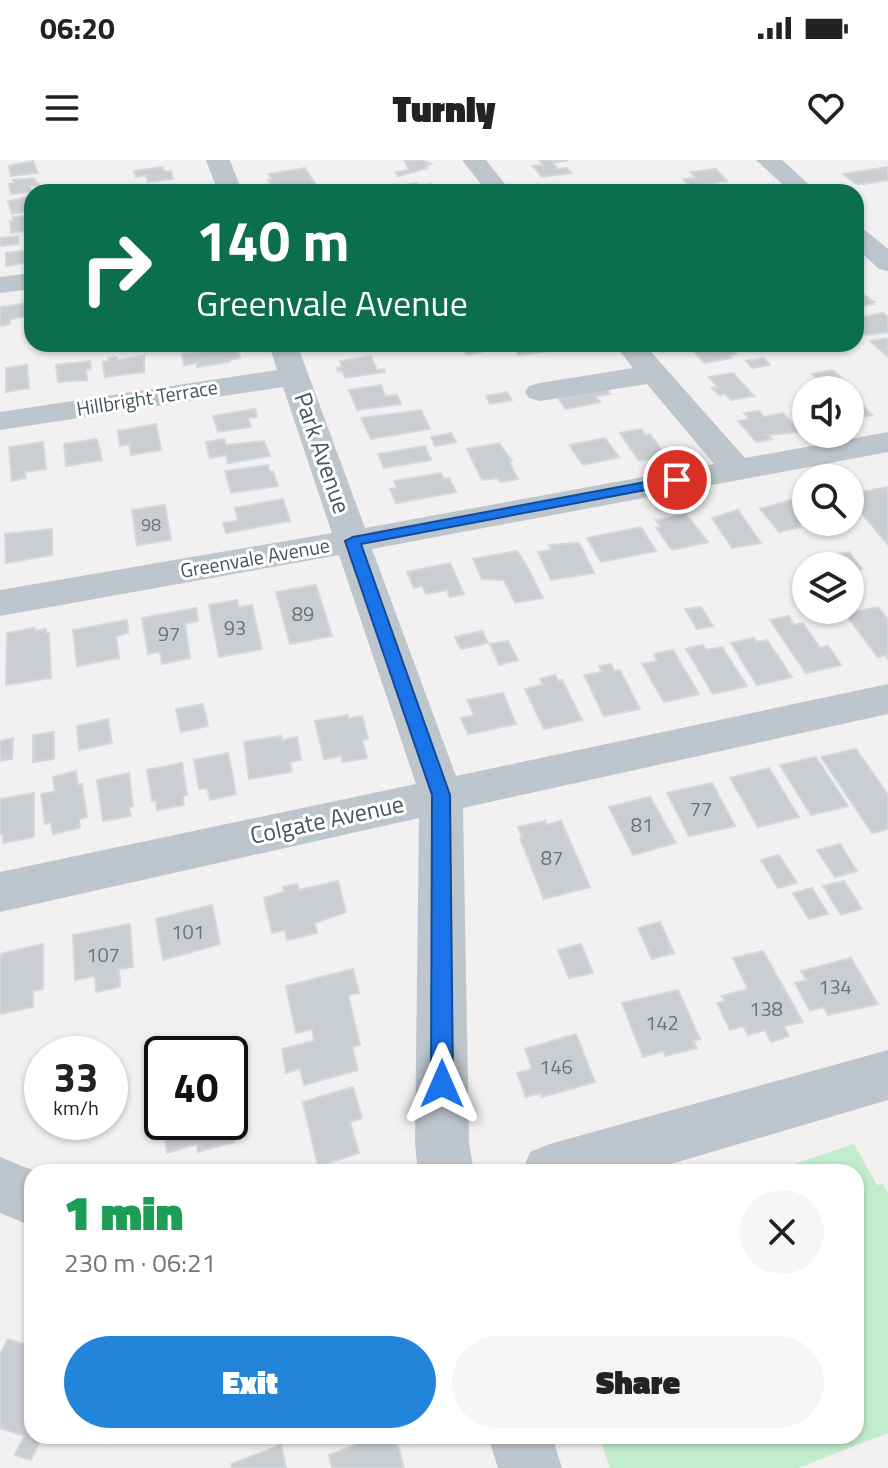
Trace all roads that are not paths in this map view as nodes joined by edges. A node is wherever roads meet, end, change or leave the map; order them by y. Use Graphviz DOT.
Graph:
graph roads {
  1 [pos="218,160"];
  2 [pos="474,160"];
  3 [pos="768,160"];
  4 [pos="227,184"];
  5 [pos="493,184"];
  6 [pos="796,184"];
  7 [pos="864,242"];
  8 [pos="888,263"];
  9 [pos="24,282"];
  10 [pos="0,285"];
  11 [pos="635,352"];
  12 [pos="289,360"];
  13 [pos="654,374"];
  14 [pos="540,392"];
  15 [pos="0,421"];
  16 [pos="888,442"];
  17 [pos="736,469"];
  18 [pos="353,541"];
  19 [pos="0,603"];
  20 [pos="888,699"];
  21 [pos="441,795"];
  22 [pos="0,892"];
  23 [pos="888,1075"];
  24 [pos="445,1164"];
  25 [pos="578,1164"];
  26 [pos="0,1185"];
  27 [pos="24,1195"];
  28 [pos="522,1444"];
  29 [pos="530,1468"];
  1 -- 4 [label="street"];
  2 -- 5 [label="street"];
  3 -- 6 [label="street"];
  7 -- 8 [label="street"];
  9 -- 10 [label="street"];
  11 -- 13 [label="street"];
  12 -- 15 [label="street, Hillbright Terrace"];
  12 -- 18 [label="street, Park Avenue"];
  13 -- 14 [label="street"];
  13 -- 17 [label="street"];
  16 -- 17 [label="street, Greenvale Avenue"];
  17 -- 18 [label="street, Greenvale Avenue"];
  18 -- 19 [label="street, Greenvale Avenue"];
  18 -- 21 [label="street, Park Avenue"];
  20 -- 21 [label="street, Colgate Avenue"];
  21 -- 22 [label="street, Colgate Avenue"];
  21 -- 24 [label="street, Park Avenue"];
  23 -- 25 [label="street"];
  26 -- 27 [label="street"];
  28 -- 29 [label="street"];
}
